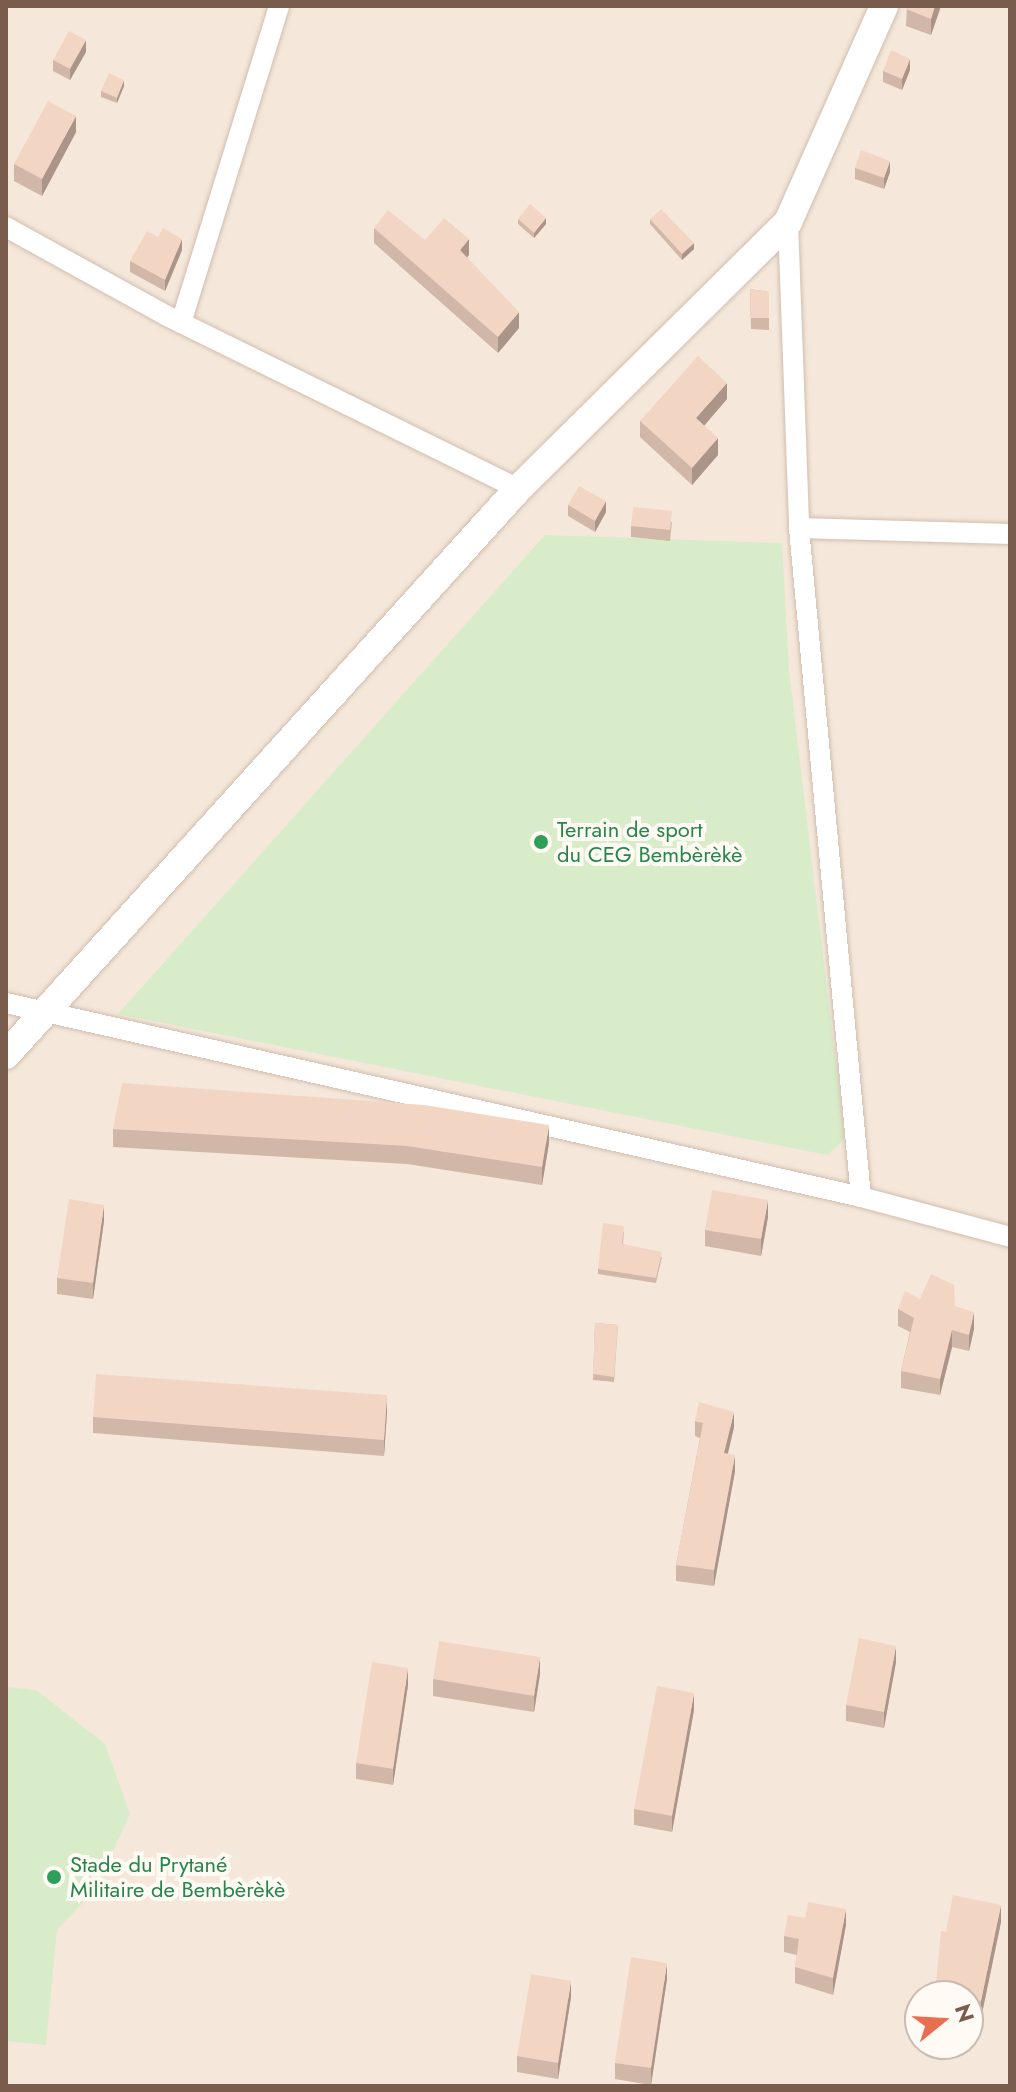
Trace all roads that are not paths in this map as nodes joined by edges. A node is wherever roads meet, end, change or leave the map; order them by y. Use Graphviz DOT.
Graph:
graph roads {
  1 [pos="279,6"];
  2 [pos="884,6"];
  3 [pos="788,222"];
  4 [pos="6,227"];
  5 [pos="181,323"];
  6 [pos="518,489"];
  7 [pos="799,528"];
  8 [pos="1010,534"];
  9 [pos="6,1003"];
  10 [pos="46,1013"];
  11 [pos="6,1055"];
  12 [pos="861,1197"];
  13 [pos="1010,1237"];
  1 -- 5 [label="street"];
  2 -- 3 [label="main road"];
  3 -- 6 [label="main road"];
  3 -- 7 [label="street"];
  4 -- 5 [label="street"];
  5 -- 6 [label="street"];
  6 -- 10 [label="main road"];
  7 -- 8 [label="street"];
  7 -- 12 [label="street"];
  9 -- 10 [label="street"];
  10 -- 11 [label="main road"];
  10 -- 12 [label="street"];
  12 -- 13 [label="street"];
}
